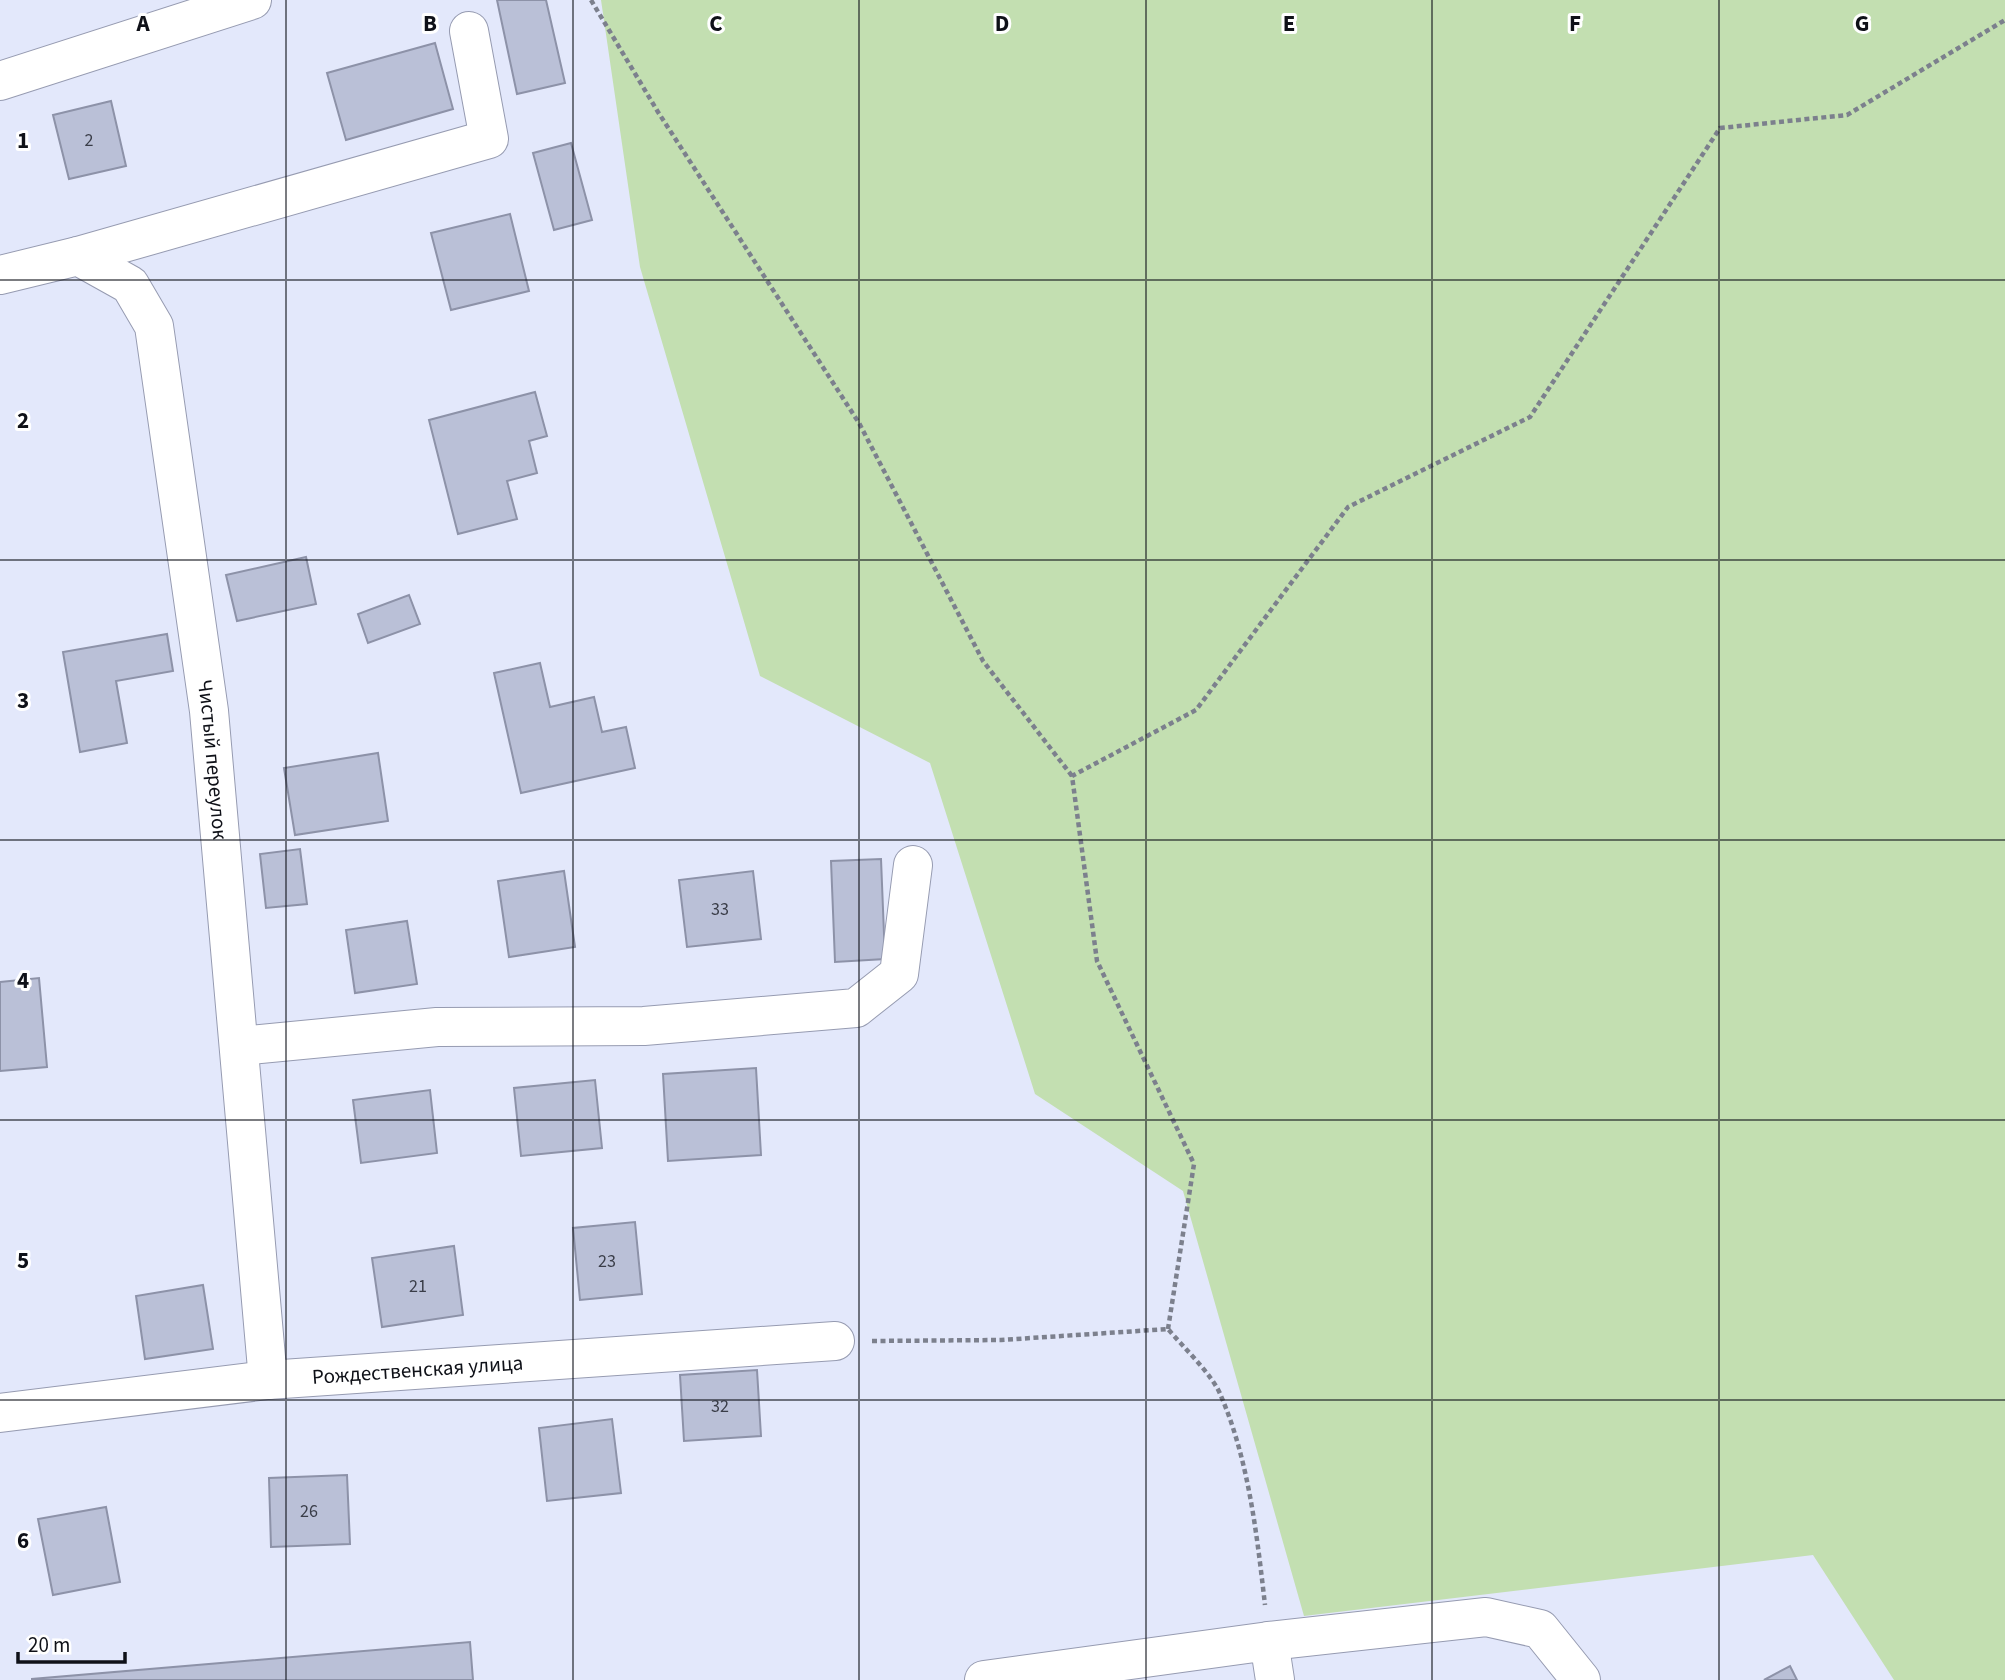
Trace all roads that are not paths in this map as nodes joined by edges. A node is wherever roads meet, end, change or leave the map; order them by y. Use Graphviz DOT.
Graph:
graph roads {
  1 [pos="252,0"];
  2 [pos="469,31"];
  3 [pos="0,81"];
  4 [pos="78,257"];
  5 [pos="0,275"];
  6 [pos="913,865"];
  7 [pos="239,1046"];
  8 [pos="835,1341"];
  9 [pos="268,1380"];
  10 [pos="0,1413"];
  11 [pos="1269,1641"];
  12 [pos="984,1680"];
  13 [pos="1275,1680"];
  14 [pos="1581,1680"];
  1 -- 3 [label="street"];
  2 -- 4 [label="street"];
  4 -- 5 [label="street"];
  4 -- 7 [label="street, Чистый переулок"];
  6 -- 7 [label="street"];
  7 -- 9 [label="street, Чистый переулок"];
  8 -- 9 [label="street, Рождественская улица"];
  9 -- 10 [label="street, Рождественская улица"];
  11 -- 12 [label="street"];
  11 -- 13 [label="street"];
  11 -- 14 [label="street"];
}
